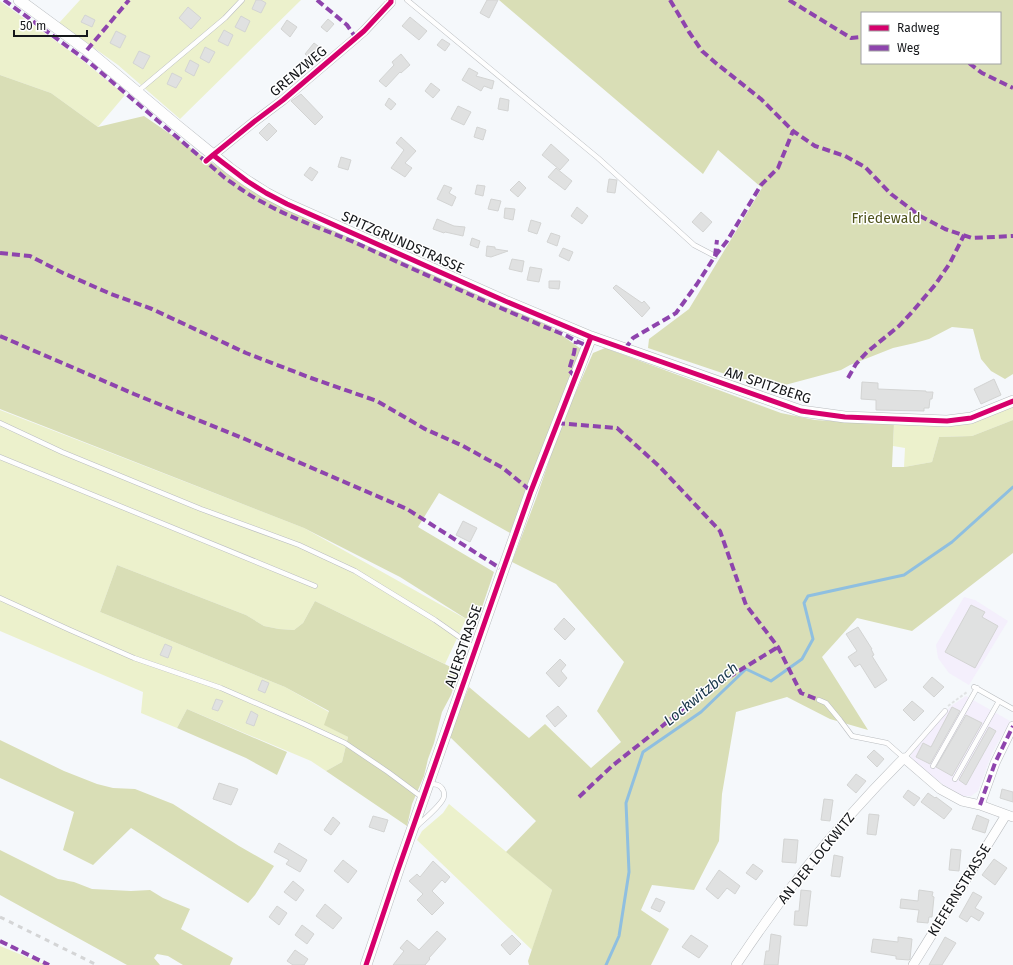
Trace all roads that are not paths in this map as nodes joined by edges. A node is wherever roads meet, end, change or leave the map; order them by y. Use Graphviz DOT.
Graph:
graph roads {
  1 [pos="19,0"];
  2 [pos="242,0"];
  3 [pos="391,0"];
  4 [pos="407,0"];
  5 [pos="137,92"];
  6 [pos="213,154"];
  7 [pos="715,256"];
  8 [pos="591,337"];
  9 [pos="1013,401"];
  10 [pos="0,423"];
  11 [pos="0,457"];
  12 [pos="315,586"];
  13 [pos="0,598"];
  14 [pos="476,648"];
  15 [pos="819,700"];
  16 [pos="999,701"];
  17 [pos="1013,709"];
  18 [pos="945,711"];
  19 [pos="1013,726"];
  20 [pos="904,758"];
  21 [pos="934,766"];
  22 [pos="955,779"];
  23 [pos="428,784"];
  24 [pos="423,798"];
  25 [pos="980,805"];
  26 [pos="1009,816"];
  27 [pos="412,830"];
  28 [pos="366,965"];
  29 [pos="736,965"];
  30 [pos="913,965"];
  1 -- 5 [label="street, SPITZGRUNDSTRASSE"];
  2 -- 5 [label="lane"];
  3 -- 6 [label="street, GRENZWEG"];
  4 -- 7 [label="lane"];
  5 -- 6 [label="street, SPITZGRUNDSTRASSE"];
  6 -- 8 [label="street, SPITZGRUNDSTRASSE"];
  8 -- 9 [label="street, AM SPITZBERG"];
  8 -- 14 [label="street, AUERSTRASSE"];
  10 -- 14 [label="lane"];
  11 -- 12 [label="lane"];
  13 -- 24 [label="lane"];
  14 -- 23 [label="street, AUERSTRASSE"];
  15 -- 20 [label="lane"];
  16 -- 17 [label="lane"];
  16 -- 21 [label="lane"];
  16 -- 22 [label="lane"];
  18 -- 20 [label="lane"];
  19 -- 25 [label="street"];
  20 -- 25 [label="street"];
  20 -- 29 [label="street, AN DER LOCKWITZ"];
  23 -- 24 [label="street, AUERSTRASSE"];
  23 -- 27 [label="lane"];
  24 -- 27 [label="street, AUERSTRASSE"];
  25 -- 26 [label="street"];
  26 -- 30 [label="street, KIEFERNSTRASSE"];
  27 -- 28 [label="street, AUERSTRASSE"];
}
